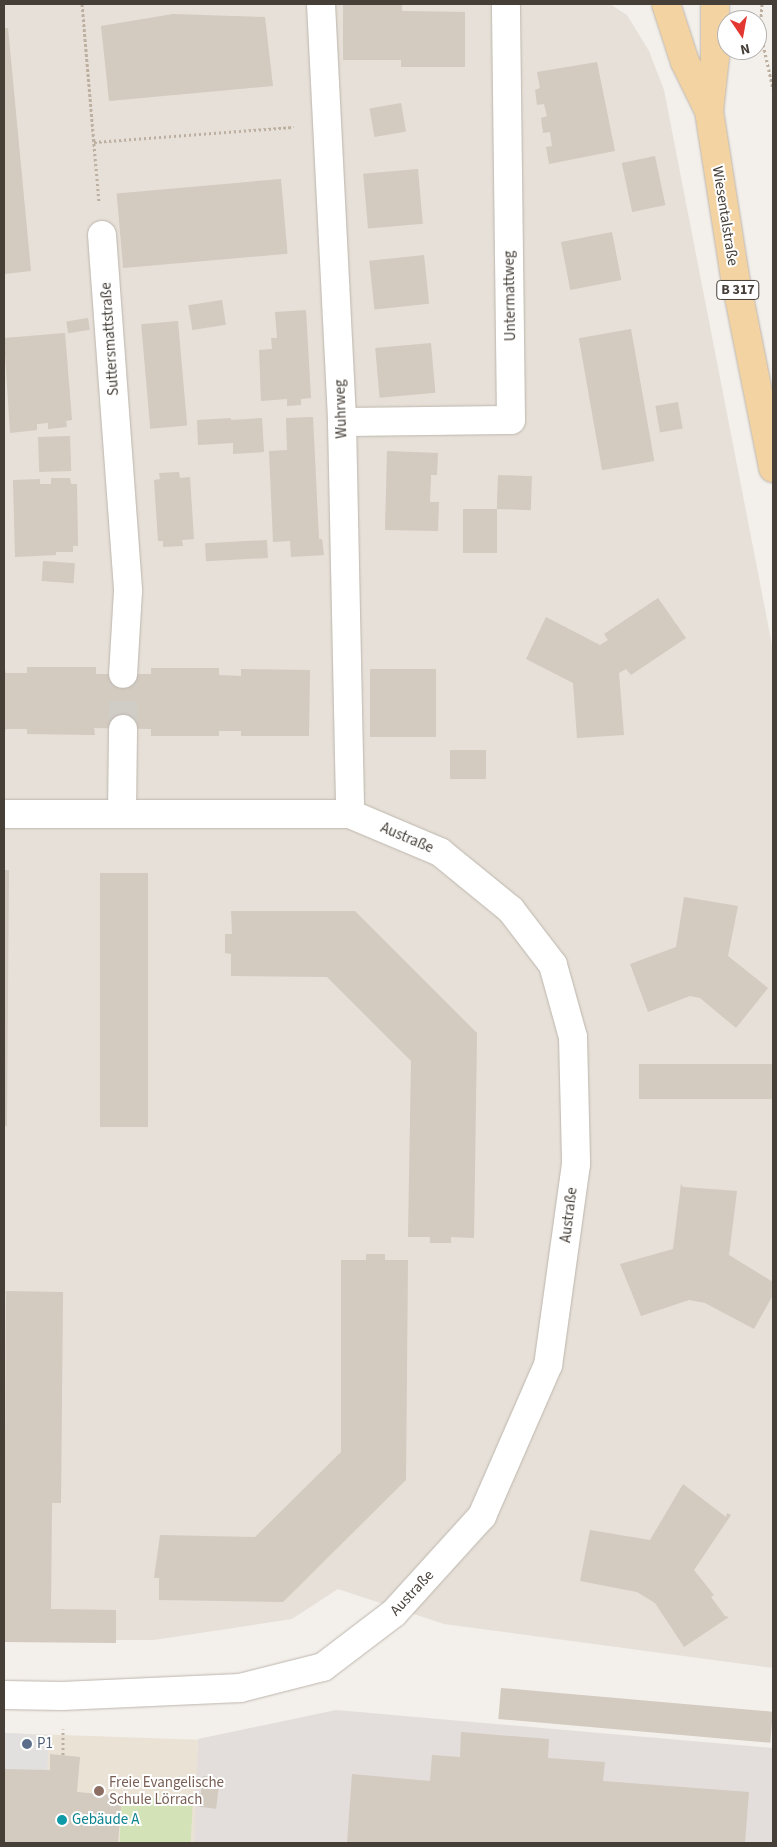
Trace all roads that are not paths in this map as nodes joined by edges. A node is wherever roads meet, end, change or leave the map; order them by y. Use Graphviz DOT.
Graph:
graph roads {
  1 [pos="321,4"];
  2 [pos="506,4"];
  3 [pos="666,4"];
  4 [pos="715,4"];
  5 [pos="708,111"];
  6 [pos="102,235"];
  7 [pos="342,422"];
  8 [pos="773,468"];
  9 [pos="123,674"];
  10 [pos="123,729"];
  11 [pos="122,813"];
  12 [pos="4,814"];
  13 [pos="350,814"];
  14 [pos="4,1695"];
  1 -- 7 [label="street, Wuhrweg"];
  2 -- 7 [label="street, Untermattweg"];
  3 -- 5 [label="main road, Wiesentalstraße / B 317"];
  4 -- 5 [label="main road, Wiesentalstraße / B 317"];
  5 -- 8 [label="main road, Wiesentalstraße / B 317"];
  6 -- 9 [label="street, Suttersmattstraße"];
  7 -- 13 [label="street, Wuhrweg"];
  10 -- 11 [label="street"];
  11 -- 12 [label="street, Austraße"];
  11 -- 13 [label="street, Austraße"];
  13 -- 14 [label="street, Austraße"];
}
